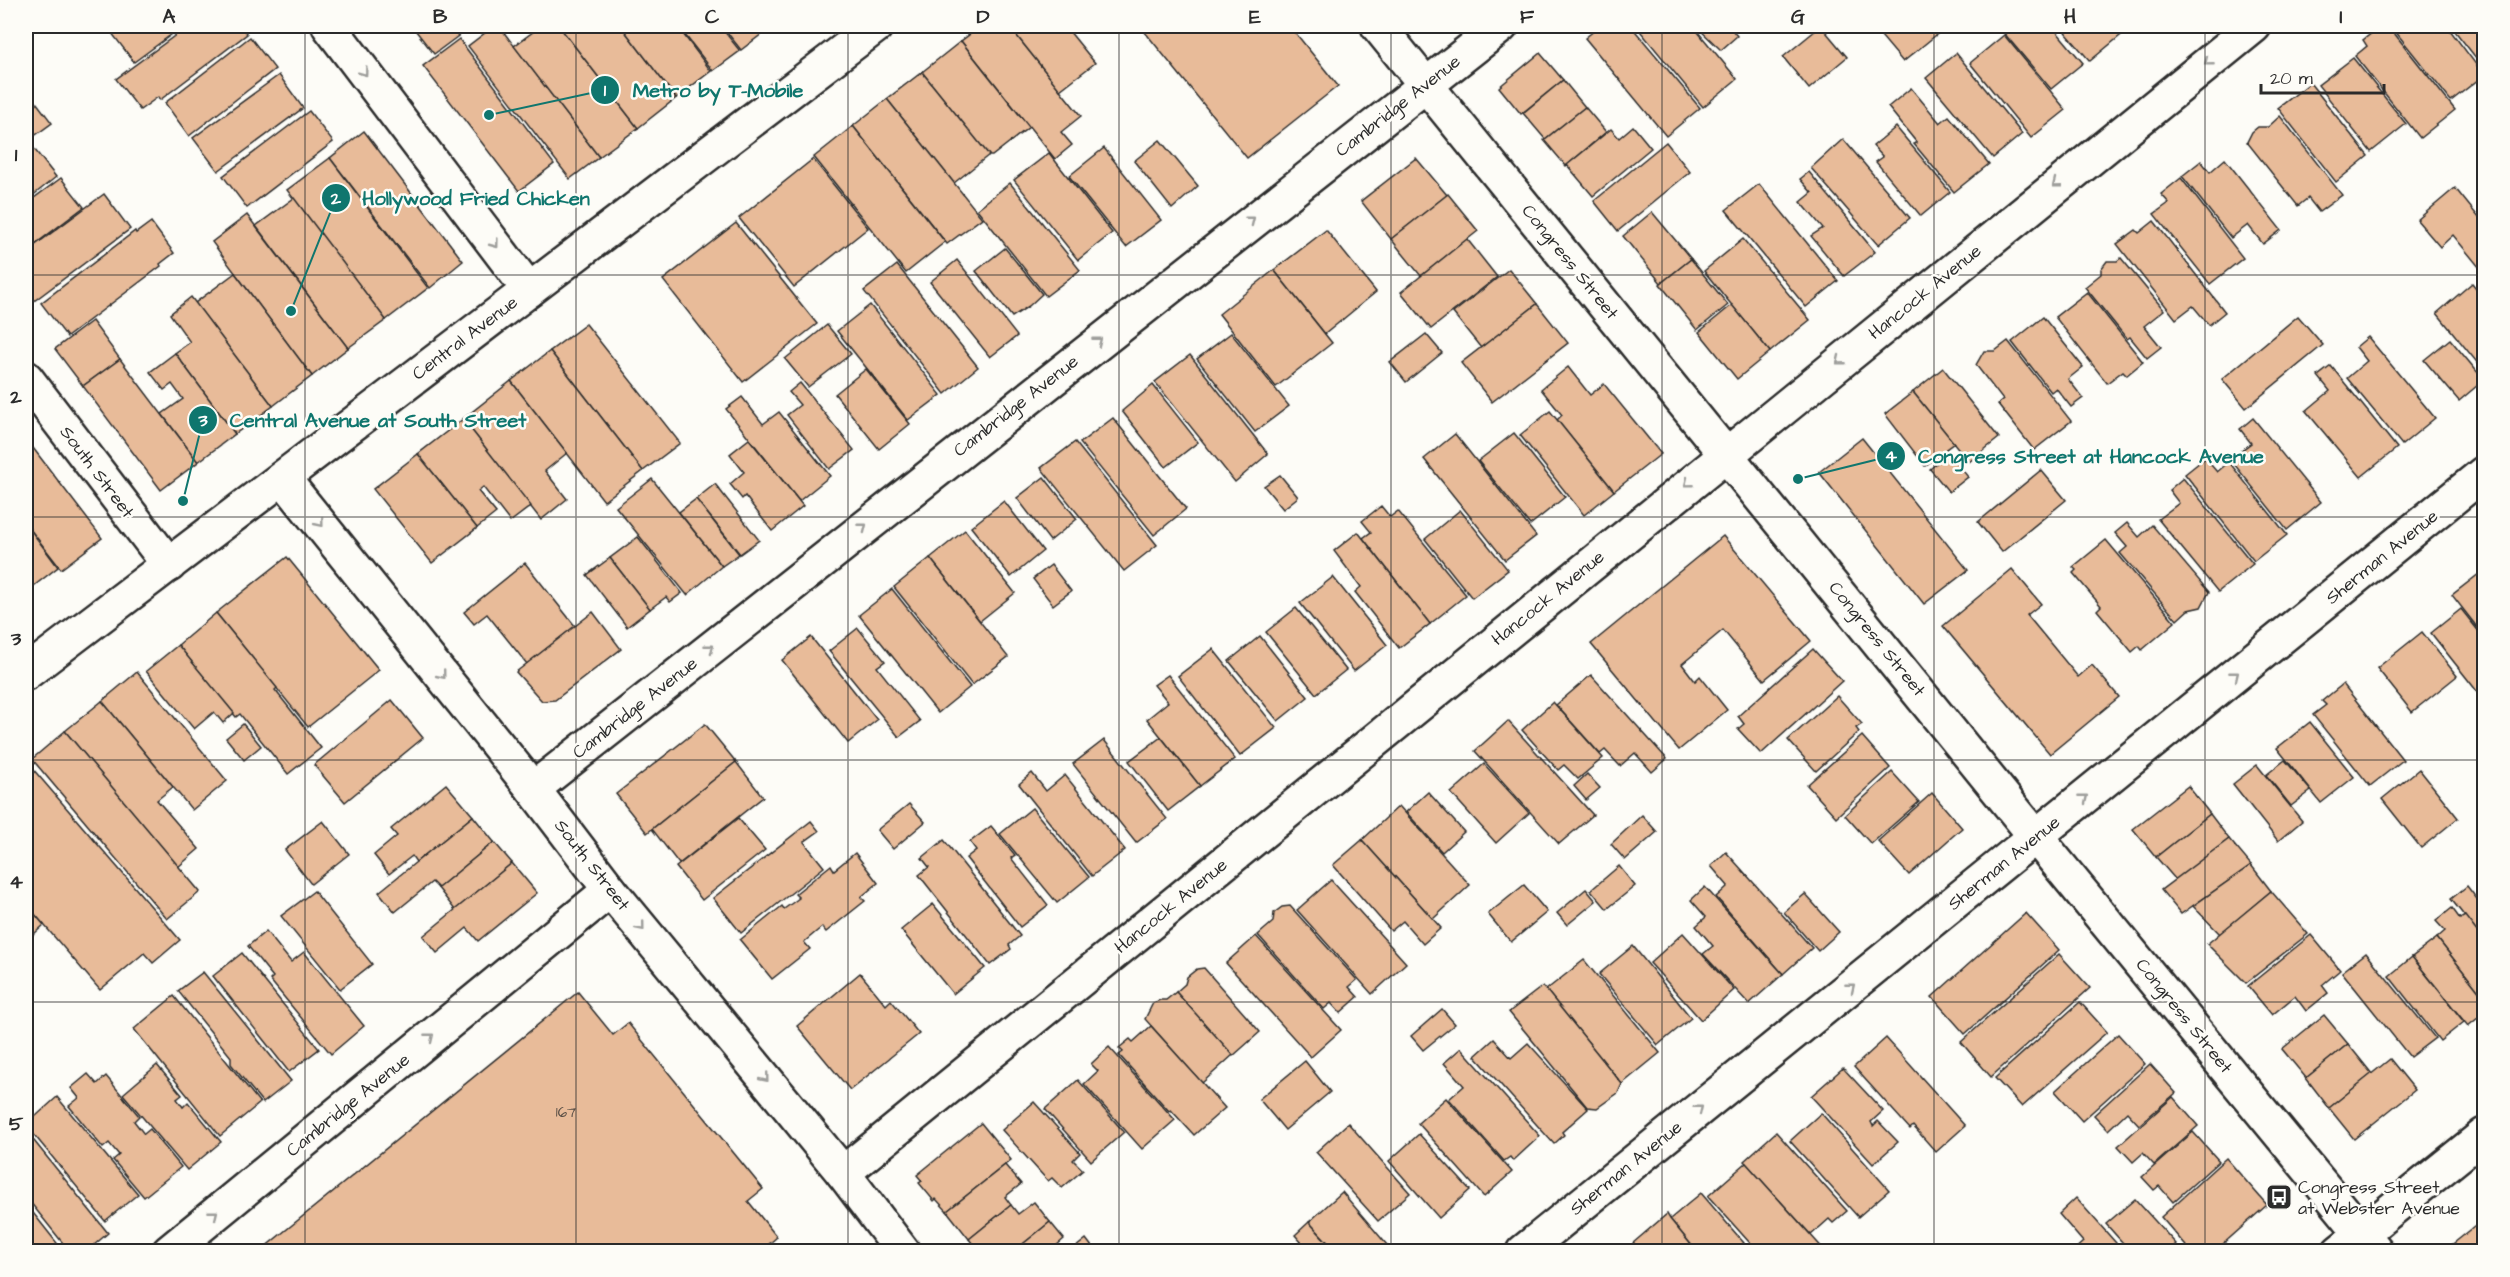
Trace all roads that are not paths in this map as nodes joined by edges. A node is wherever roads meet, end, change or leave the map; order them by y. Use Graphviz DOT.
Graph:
graph roads {
  1 [pos="328,26"];
  2 [pos="876,26"];
  3 [pos="1378,26"];
  4 [pos="1501,26"];
  5 [pos="2254,26"];
  6 [pos="1425,83"];
  7 [pos="530,290"];
  8 [pos="26,378"];
  9 [pos="1725,454"];
  10 [pos="2484,473"];
  11 [pos="283,478"];
  12 [pos="169,565"];
  13 [pos="26,673"];
  14 [pos="533,789"];
  15 [pos="2036,837"];
  16 [pos="610,890"];
  17 [pos="2484,1135"];
  18 [pos="843,1173"];
  19 [pos="2360,1245"];
  20 [pos="893,1248"];
  21 [pos="169,1251"];
  22 [pos="1523,1251"];
  1 -- 7 [label="street, one-way"];
  2 -- 7 [label="street, Central Avenue"];
  3 -- 6 [label="street, Congress Street"];
  4 -- 6 [label="street, Cambridge Avenue"];
  5 -- 9 [label="street, Hancock Avenue, one-way"];
  6 -- 9 [label="street, Congress Street"];
  14 -- 6 [label="street, Cambridge Avenue, one-way"];
  7 -- 11 [label="street, Central Avenue"];
  8 -- 12 [label="street, South Street"];
  9 -- 15 [label="street, Congress Street"];
  9 -- 18 [label="street, Hancock Avenue, one-way"];
  15 -- 10 [label="street, Sherman Avenue, one-way"];
  11 -- 12 [label="street, Central Avenue"];
  11 -- 14 [label="street, South Street, one-way"];
  12 -- 13 [label="street, Central Avenue"];
  14 -- 16 [label="street, South Street"];
  15 -- 19 [label="street, Congress Street"];
  22 -- 15 [label="street, Sherman Avenue, one-way"];
  16 -- 18 [label="street, South Street, one-way"];
  21 -- 16 [label="street, Cambridge Avenue, one-way"];
  17 -- 19 [label="street"];
  18 -- 20 [label="street, South Street"];
}
